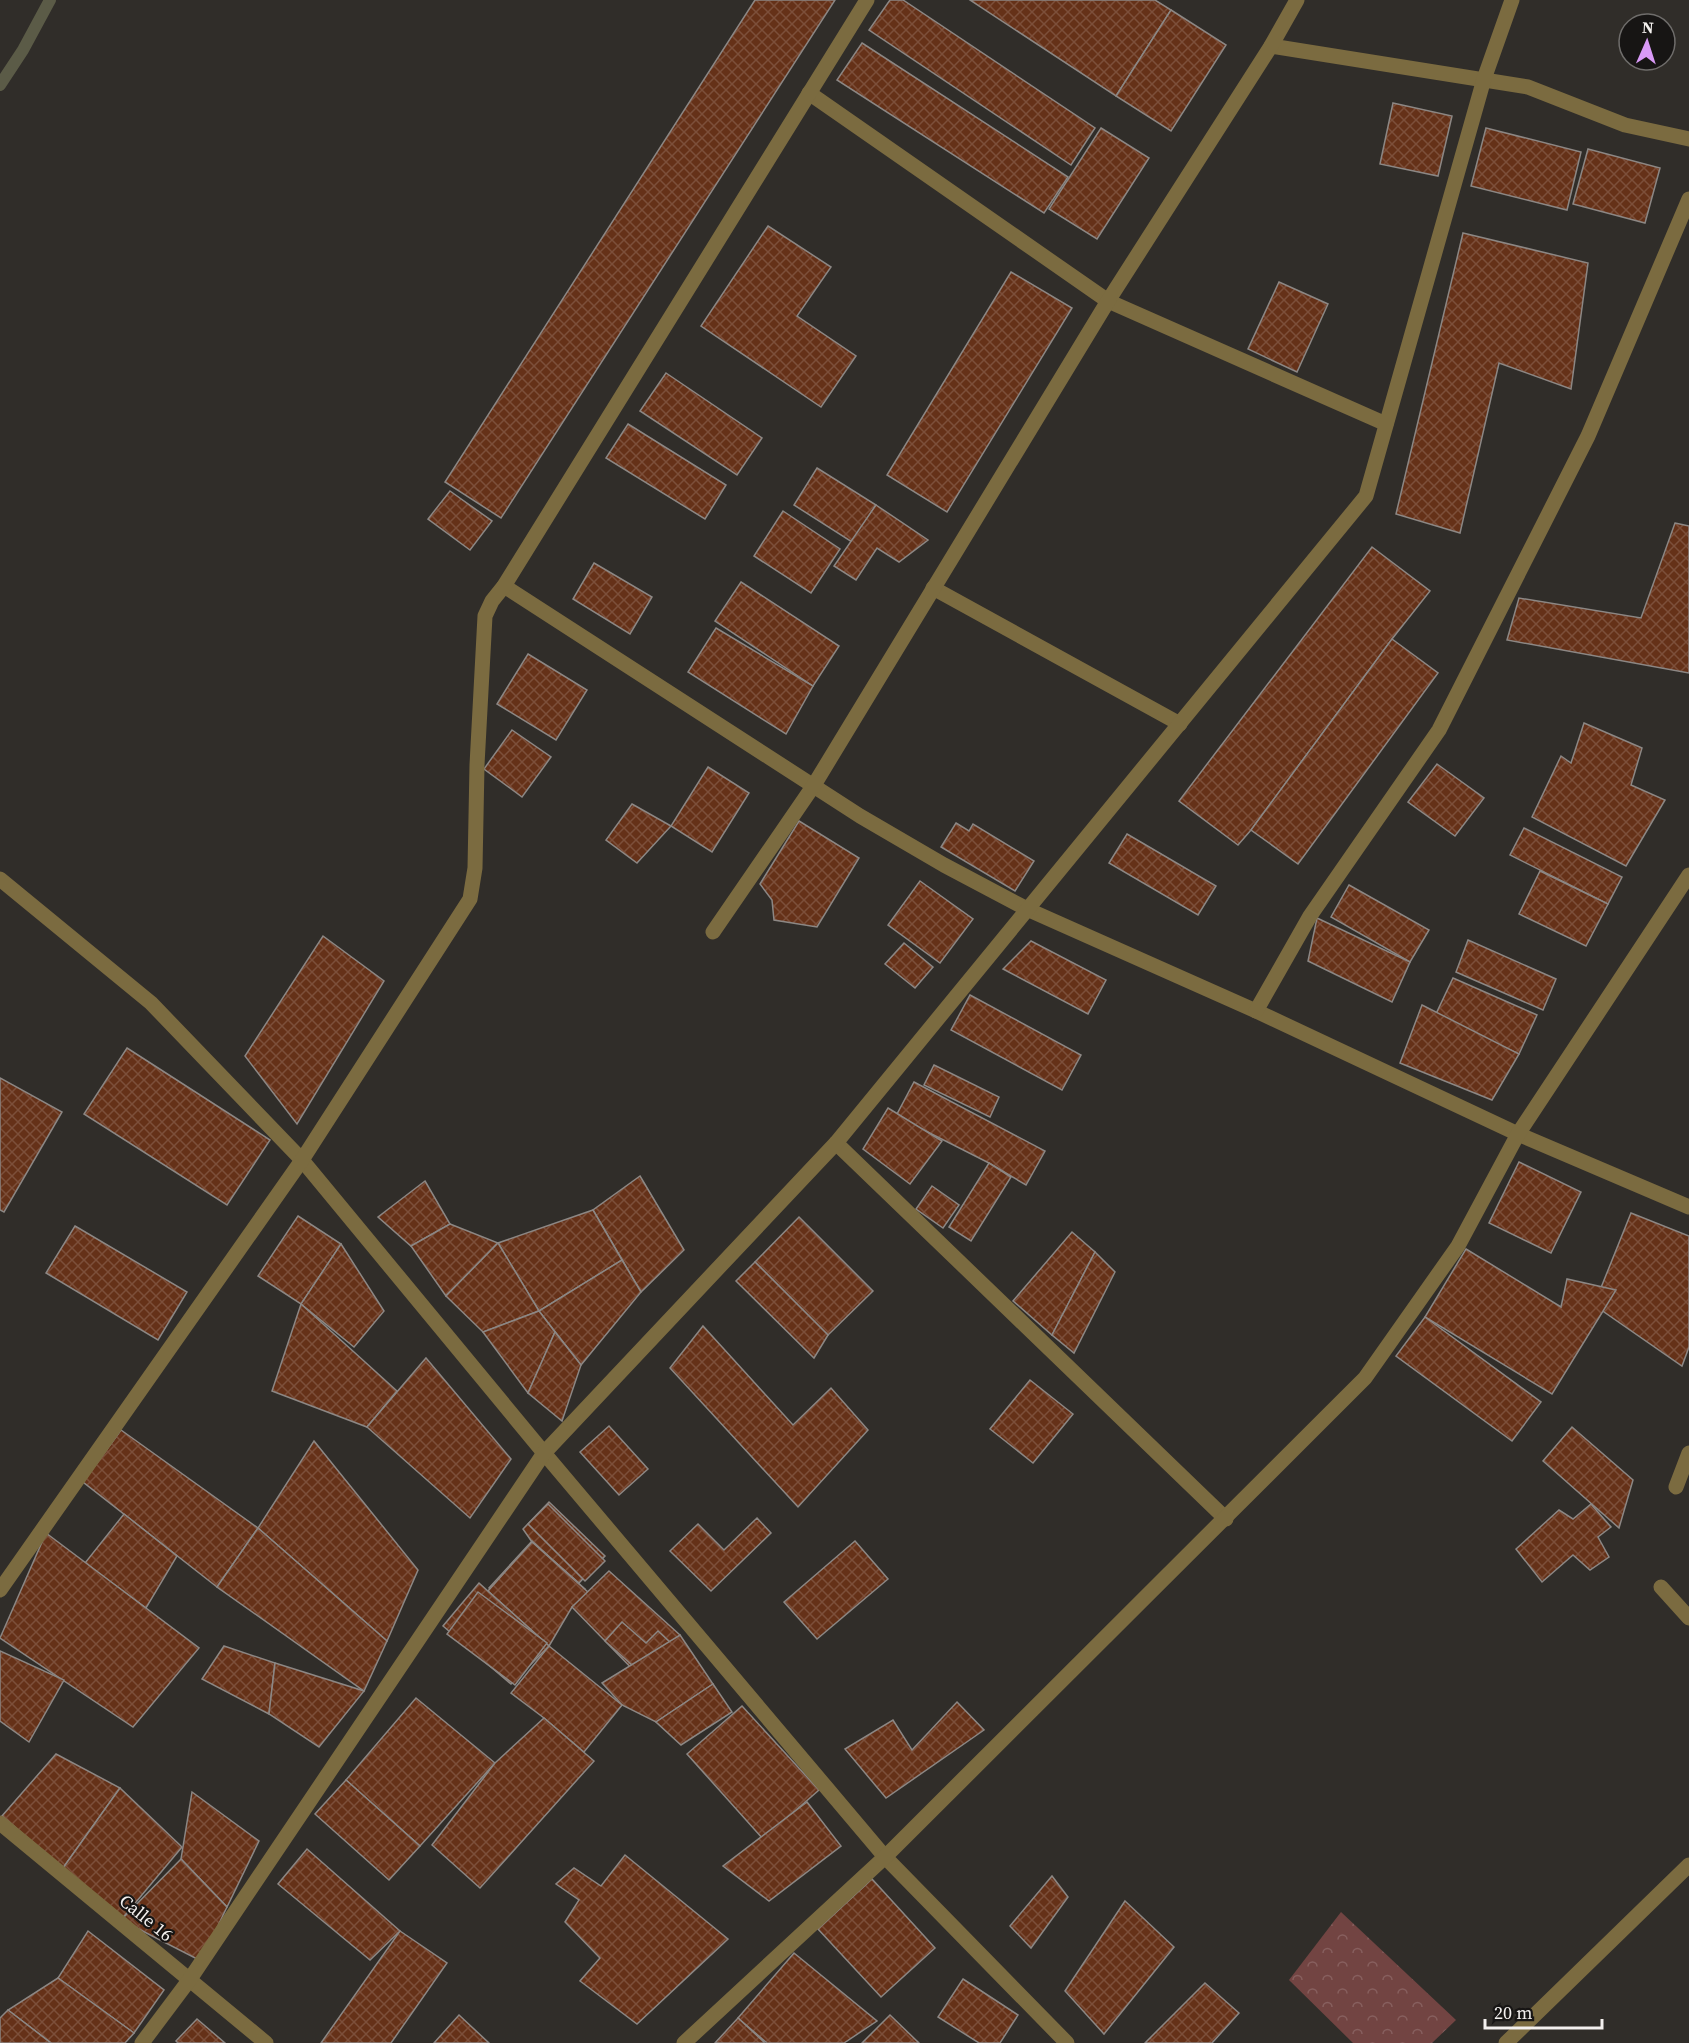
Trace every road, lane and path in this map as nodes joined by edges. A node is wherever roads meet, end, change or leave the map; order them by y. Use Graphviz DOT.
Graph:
graph roads {
  1 [pos="867,0"];
  2 [pos="1297,0"];
  3 [pos="1512,0"];
  4 [pos="1271,46"];
  5 [pos="1484,79"];
  6 [pos="809,93"];
  7 [pos="1689,140"];
  8 [pos="1689,199"];
  9 [pos="1108,301"];
  10 [pos="1386,424"];
  11 [pos="504,586"];
  12 [pos="933,588"];
  13 [pos="1180,724"];
  14 [pos="814,785"];
  15 [pos="1689,875"];
  16 [pos="0,879"];
  17 [pos="1029,910"];
  18 [pos="713,932"];
  19 [pos="1256,1011"];
  20 [pos="1518,1134"];
  21 [pos="836,1143"];
  22 [pos="302,1160"];
  23 [pos="1689,1207"];
  24 [pos="544,1453"];
  25 [pos="1689,1453"];
  26 [pos="1677,1487"];
  27 [pos="1226,1519"];
  28 [pos="1661,1587"];
  29 [pos="0,1590"];
  30 [pos="1689,1618"];
  31 [pos="0,1823"];
  32 [pos="885,1857"];
  33 [pos="1689,1865"];
  34 [pos="190,1979"];
  35 [pos="142,2043"];
  36 [pos="266,2043"];
  37 [pos="684,2043"];
  38 [pos="1067,2043"];
  39 [pos="1506,2043"];
  1 -- 6 [label="street"];
  2 -- 4 [label="street"];
  3 -- 5 [label="street"];
  4 -- 5 [label="street"];
  4 -- 9 [label="street"];
  5 -- 7 [label="street"];
  5 -- 10 [label="street"];
  6 -- 9 [label="street"];
  6 -- 11 [label="street"];
  8 -- 19 [label="street"];
  9 -- 10 [label="street"];
  9 -- 12 [label="street"];
  10 -- 13 [label="street"];
  11 -- 14 [label="street"];
  11 -- 22 [label="street"];
  12 -- 13 [label="street"];
  12 -- 14 [label="street"];
  13 -- 17 [label="street"];
  14 -- 17 [label="street"];
  14 -- 18 [label="street"];
  15 -- 20 [label="street"];
  16 -- 22 [label="street"];
  17 -- 19 [label="street"];
  17 -- 21 [label="street"];
  19 -- 20 [label="street"];
  20 -- 23 [label="street"];
  20 -- 27 [label="street"];
  21 -- 24 [label="street"];
  21 -- 27 [label="street"];
  22 -- 24 [label="street"];
  22 -- 29 [label="street"];
  24 -- 32 [label="street"];
  24 -- 34 [label="street"];
  25 -- 26 [label="street"];
  27 -- 32 [label="street"];
  28 -- 30 [label="street"];
  31 -- 34 [label="street, Calle 16"];
  32 -- 37 [label="street"];
  32 -- 38 [label="street"];
  33 -- 39 [label="street"];
  34 -- 35 [label="street"];
  34 -- 36 [label="street, Calle 16"];
}
